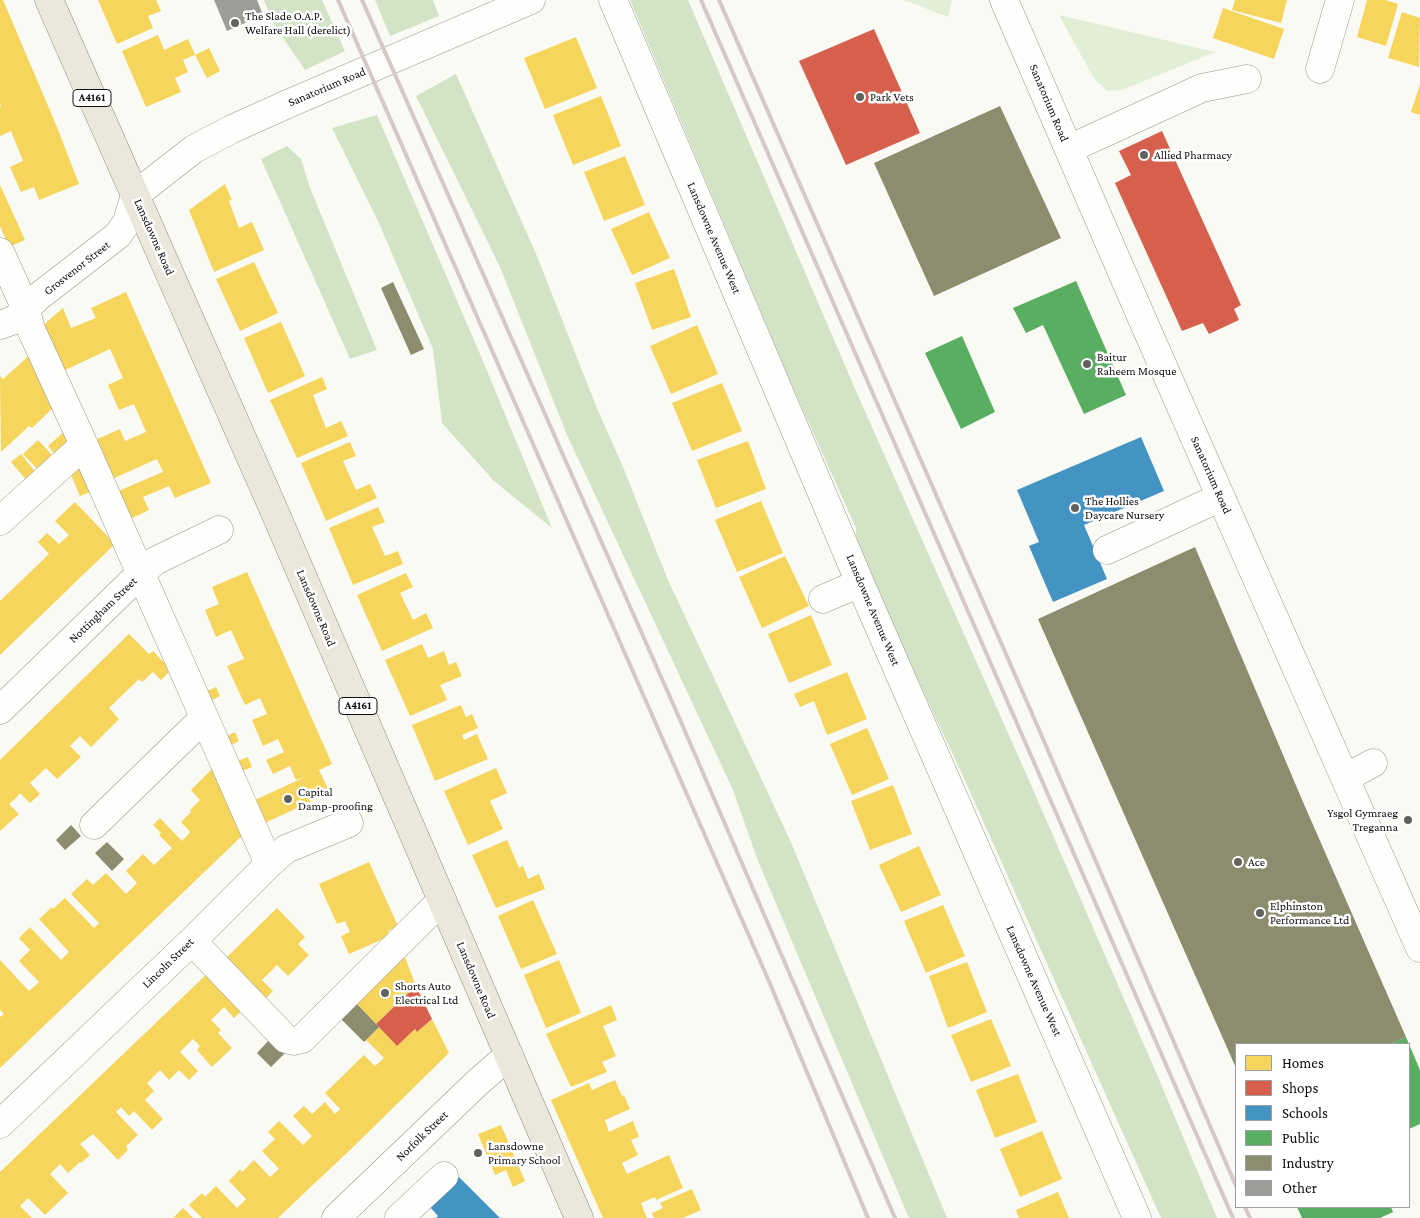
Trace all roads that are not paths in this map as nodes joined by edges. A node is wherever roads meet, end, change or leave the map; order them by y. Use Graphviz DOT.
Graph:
graph roads {
  1 [pos="49,0"];
  2 [pos="531,0"];
  3 [pos="613,0"];
  4 [pos="1004,0"];
  5 [pos="1340,0"];
  6 [pos="1320,68"];
  7 [pos="1247,79"];
  8 [pos="1069,149"];
  9 [pos="135,195"];
  10 [pos="0,252"];
  11 [pos="26,309"];
  12 [pos="0,325"];
  13 [pos="84,445"];
  14 [pos="1221,497"];
  15 [pos="0,521"];
  16 [pos="219,530"];
  17 [pos="1107,550"];
  18 [pos="141,573"];
  19 [pos="860,583"];
  20 [pos="823,599"];
  21 [pos="0,710"];
  22 [pos="204,718"];
  23 [pos="1373,764"];
  24 [pos="1344,778"];
  25 [pos="349,823"];
  26 [pos="94,825"];
  27 [pos="269,864"];
  28 [pos="442,900"];
  29 [pos="192,940"];
  30 [pos="1420,948"];
  31 [pos="509,1055"];
  32 [pos="0,1124"];
  33 [pos="444,1176"];
  34 [pos="336,1218"];
  35 [pos="399,1218"];
  36 [pos="579,1218"];
  37 [pos="1137,1218"];
  1 -- 9 [label="main road, Lansdowne Road / A4161"];
  2 -- 9 [label="street, Sanatorium Road"];
  3 -- 19 [label="street, Lansdowne Avenue West"];
  4 -- 8 [label="street, Sanatorium Road"];
  5 -- 6 [label="street"];
  7 -- 8 [label="street"];
  8 -- 14 [label="street, Sanatorium Road"];
  9 -- 11 [label="street, Grosvenor Street"];
  9 -- 28 [label="main road, Lansdowne Road / A4161"];
  10 -- 11 [label="street"];
  11 -- 12 [label="street, Grosvenor Street"];
  11 -- 13 [label="street"];
  13 -- 15 [label="street"];
  13 -- 18 [label="street"];
  14 -- 17 [label="street"];
  14 -- 24 [label="street, Sanatorium Road"];
  16 -- 18 [label="street, Nottingham Street"];
  18 -- 21 [label="street, Nottingham Street"];
  18 -- 22 [label="street"];
  19 -- 20 [label="street"];
  19 -- 37 [label="street, Lansdowne Avenue West"];
  22 -- 26 [label="street"];
  22 -- 27 [label="street"];
  23 -- 24 [label="street"];
  24 -- 30 [label="street, Sanatorium Road"];
  25 -- 27 [label="street, Lincoln Street"];
  27 -- 29 [label="street, Lincoln Street"];
  28 -- 29 [label="street"];
  28 -- 31 [label="main road, Lansdowne Road / A4161"];
  29 -- 32 [label="street, Lincoln Street"];
  31 -- 34 [label="street, Norfolk Street"];
  31 -- 36 [label="main road, Lansdowne Road / A4161"];
  33 -- 35 [label="street"];
}
